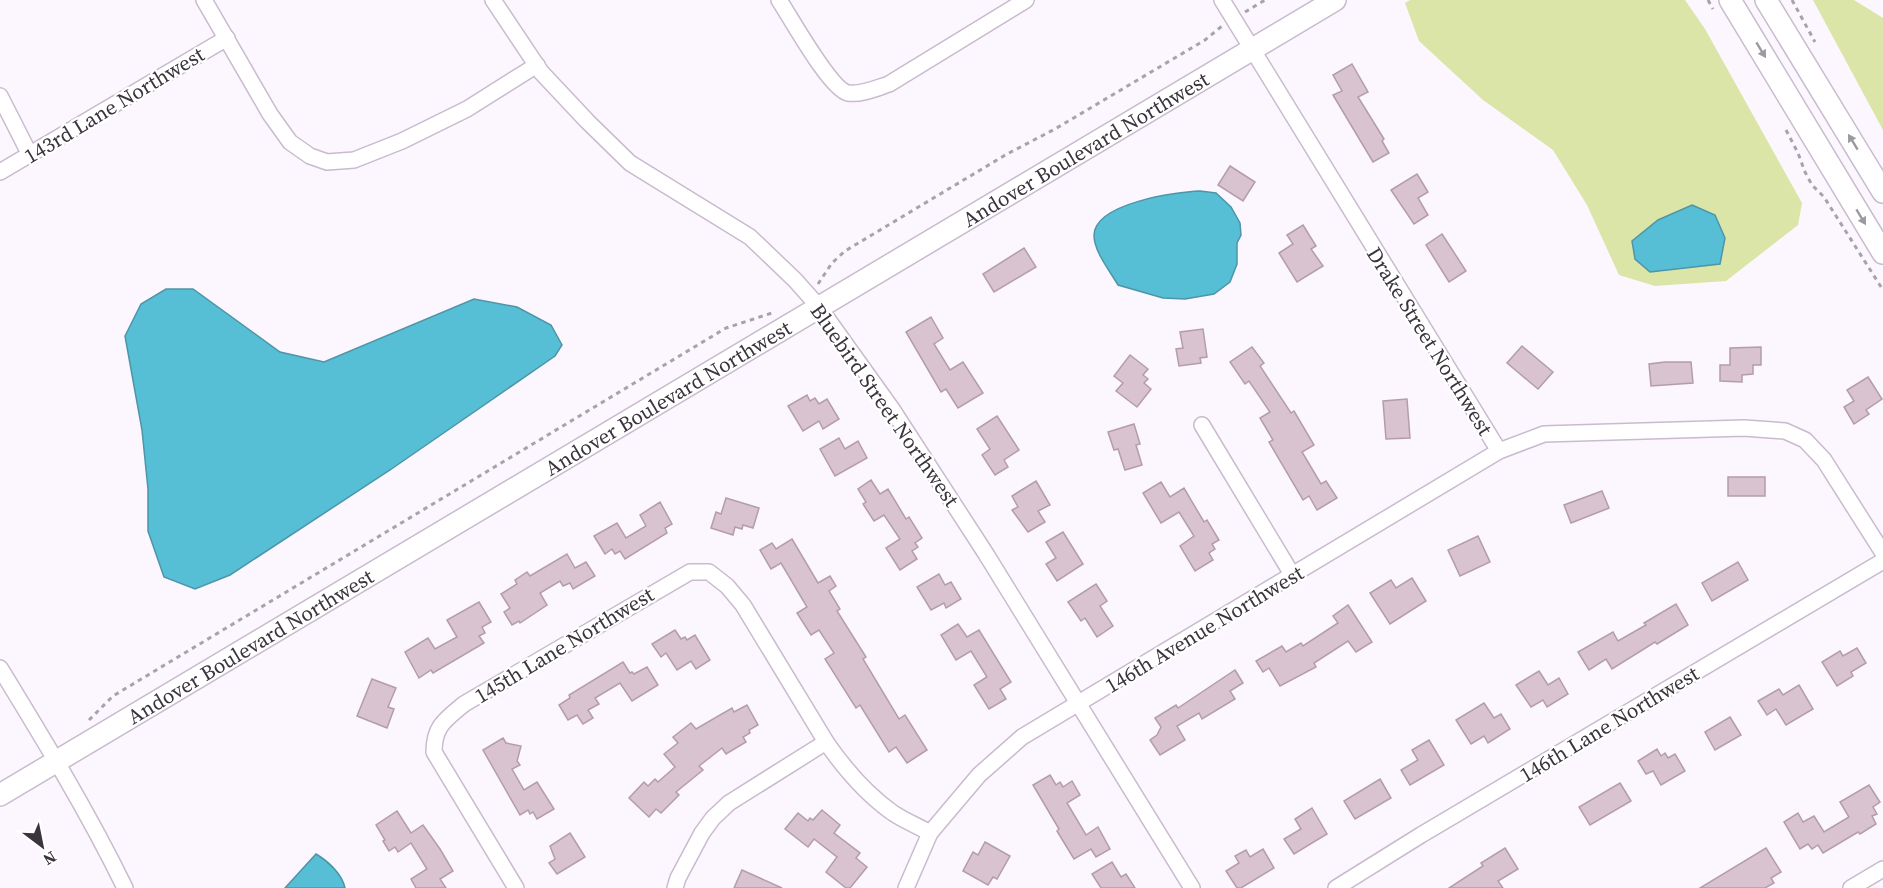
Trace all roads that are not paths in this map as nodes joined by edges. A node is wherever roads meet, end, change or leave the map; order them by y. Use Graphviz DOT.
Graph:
graph roads {
  1 [pos="204,0"];
  2 [pos="492,0"];
  3 [pos="779,0"];
  4 [pos="1026,0"];
  5 [pos="1222,0"];
  6 [pos="1335,0"];
  7 [pos="1766,0"];
  8 [pos="1724,7"];
  9 [pos="227,38"];
  10 [pos="1251,50"];
  11 [pos="537,64"];
  12 [pos="0,96"];
  13 [pos="30,155"];
  14 [pos="0,172"];
  15 [pos="1883,192"];
  16 [pos="1883,253"];
  17 [pos="819,307"];
  18 [pos="1202,425"];
  19 [pos="1499,451"];
  20 [pos="1883,553"];
  21 [pos="1883,561"];
  22 [pos="1293,576"];
  23 [pos="0,668"];
  24 [pos="1078,704"];
  25 [pos="826,742"];
  26 [pos="57,761"];
  27 [pos="0,795"];
  28 [pos="930,833"];
  29 [pos="1883,869"];
  30 [pos="125,888"];
  31 [pos="516,888"];
  32 [pos="675,888"];
  33 [pos="906,888"];
  34 [pos="1192,888"];
  35 [pos="1336,888"];
  36 [pos="1851,888"];
  1 -- 9 [label="street"];
  2 -- 11 [label="street, Bluebird Street Northwest"];
  3 -- 4 [label="street"];
  5 -- 10 [label="street, Drake Street Northwest"];
  6 -- 10 [label="street, Andover Boulevard Northwest"];
  15 -- 7 [label="street, one-way"];
  8 -- 16 [label="street, one-way"];
  9 -- 11 [label="street"];
  9 -- 13 [label="street, 143rd Lane Northwest"];
  10 -- 17 [label="street, Andover Boulevard Northwest"];
  10 -- 19 [label="street, Drake Street Northwest"];
  11 -- 17 [label="street, Bluebird Street Northwest"];
  12 -- 13 [label="street"];
  13 -- 14 [label="street, 143rd Lane Northwest"];
  17 -- 24 [label="street, Bluebird Street Northwest"];
  17 -- 26 [label="street, Andover Boulevard Northwest"];
  18 -- 22 [label="street"];
  19 -- 20 [label="street, Drake Street Northwest"];
  19 -- 22 [label="street, 146th Avenue Northwest"];
  21 -- 35 [label="street, 146th Lane Northwest"];
  22 -- 24 [label="street, 146th Avenue Northwest"];
  23 -- 26 [label="street"];
  24 -- 28 [label="street, 146th Avenue Northwest"];
  24 -- 34 [label="street, Bluebird Street Northwest"];
  25 -- 28 [label="street"];
  25 -- 31 [label="street, 145th Lane Northwest"];
  25 -- 32 [label="street"];
  26 -- 27 [label="street, Andover Boulevard Northwest"];
  26 -- 30 [label="street"];
  28 -- 33 [label="street, 146th Avenue Northwest"];
  29 -- 36 [label="street"];
}
